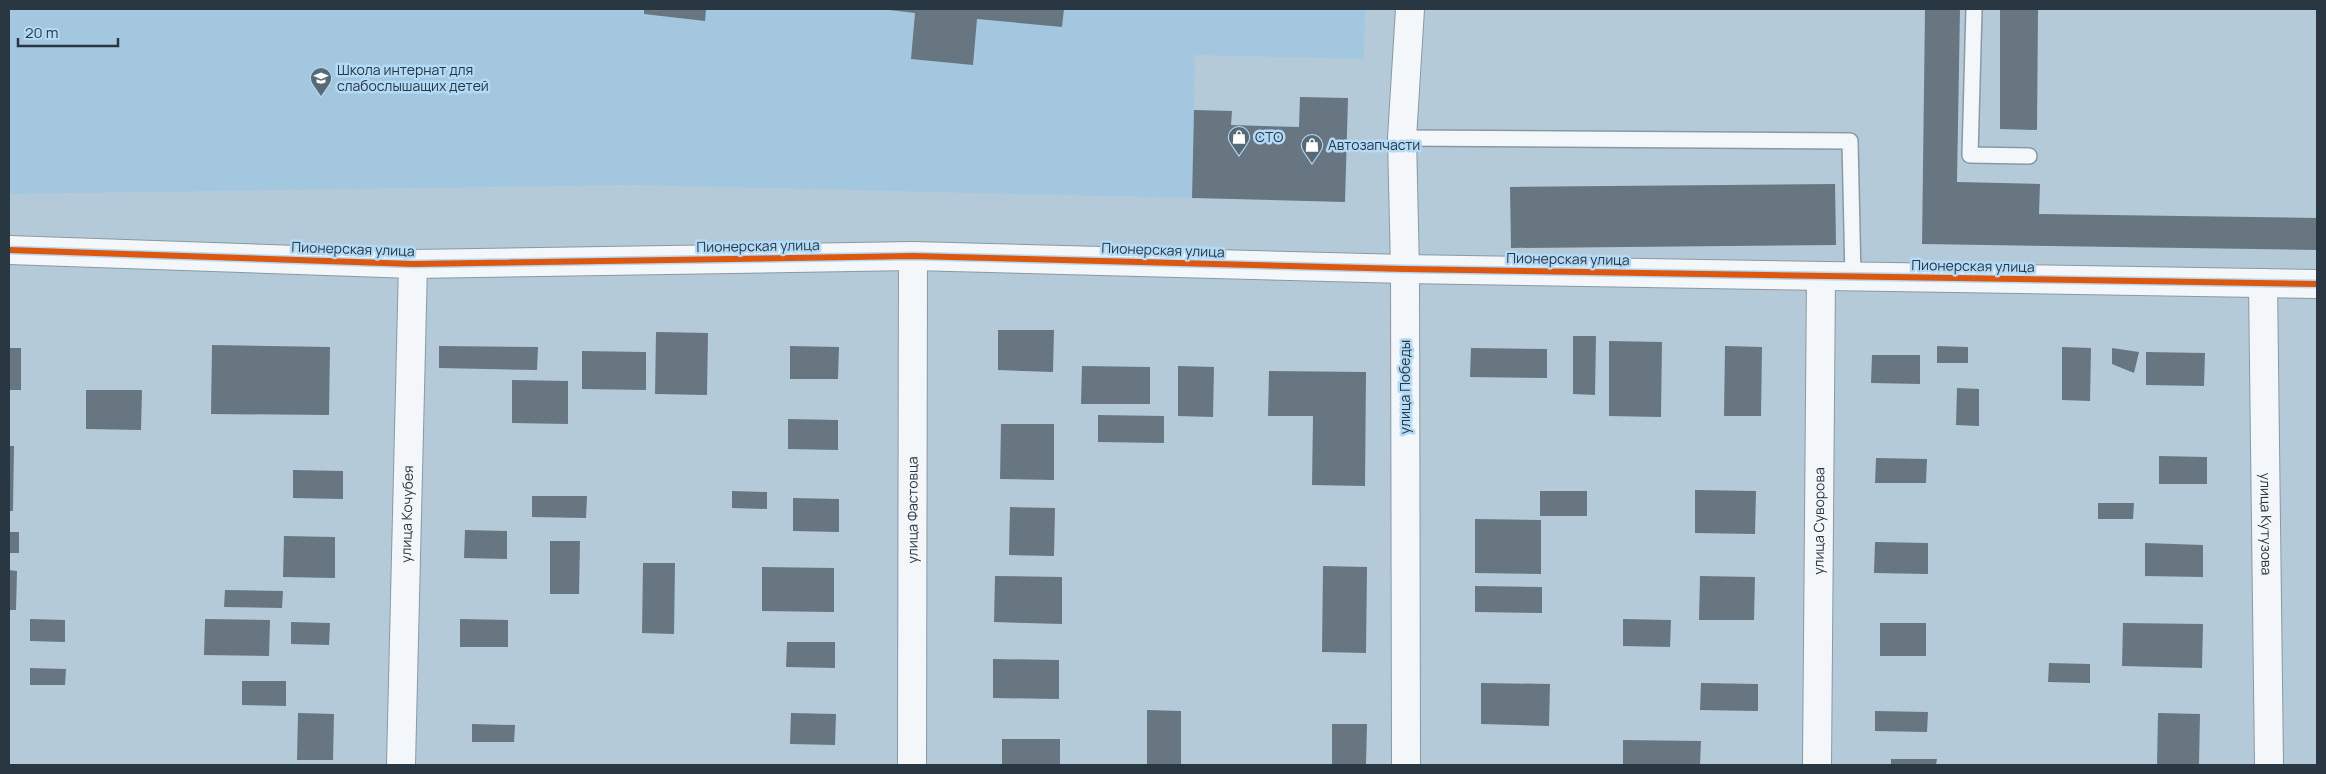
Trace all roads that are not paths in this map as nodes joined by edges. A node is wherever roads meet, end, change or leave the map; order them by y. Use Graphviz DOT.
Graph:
graph roads {
  1 [pos="1410,9"];
  2 [pos="1974,9"];
  3 [pos="1402,138"];
  4 [pos="2029,156"];
  5 [pos="9,250"];
  6 [pos="913,256"];
  7 [pos="413,264"];
  8 [pos="1405,269"];
  9 [pos="1821,276"];
  10 [pos="1853,277"];
  11 [pos="2263,283"];
  12 [pos="2317,284"];
  13 [pos="401,765"];
  14 [pos="912,765"];
  15 [pos="1406,765"];
  16 [pos="1817,765"];
  17 [pos="2269,765"];
  1 -- 3 [label="street, улица Победы"];
  2 -- 4 [label="lane"];
  3 -- 8 [label="street, улица Победы"];
  3 -- 10 [label="lane"];
  5 -- 7 [label="street, Пионерская улица"];
  6 -- 7 [label="street, Пионерская улица"];
  6 -- 8 [label="street, Пионерская улица"];
  6 -- 14 [label="street, улица Фастовца"];
  7 -- 13 [label="street, улица Кочубея"];
  8 -- 9 [label="street, Пионерская улица"];
  8 -- 15 [label="street, улица Победы"];
  9 -- 10 [label="street, Пионерская улица"];
  9 -- 16 [label="street, улица Суворова"];
  10 -- 11 [label="street, Пионерская улица"];
  11 -- 12 [label="street, Пионерская улица"];
  11 -- 17 [label="street, улица Кутузова"];
}
